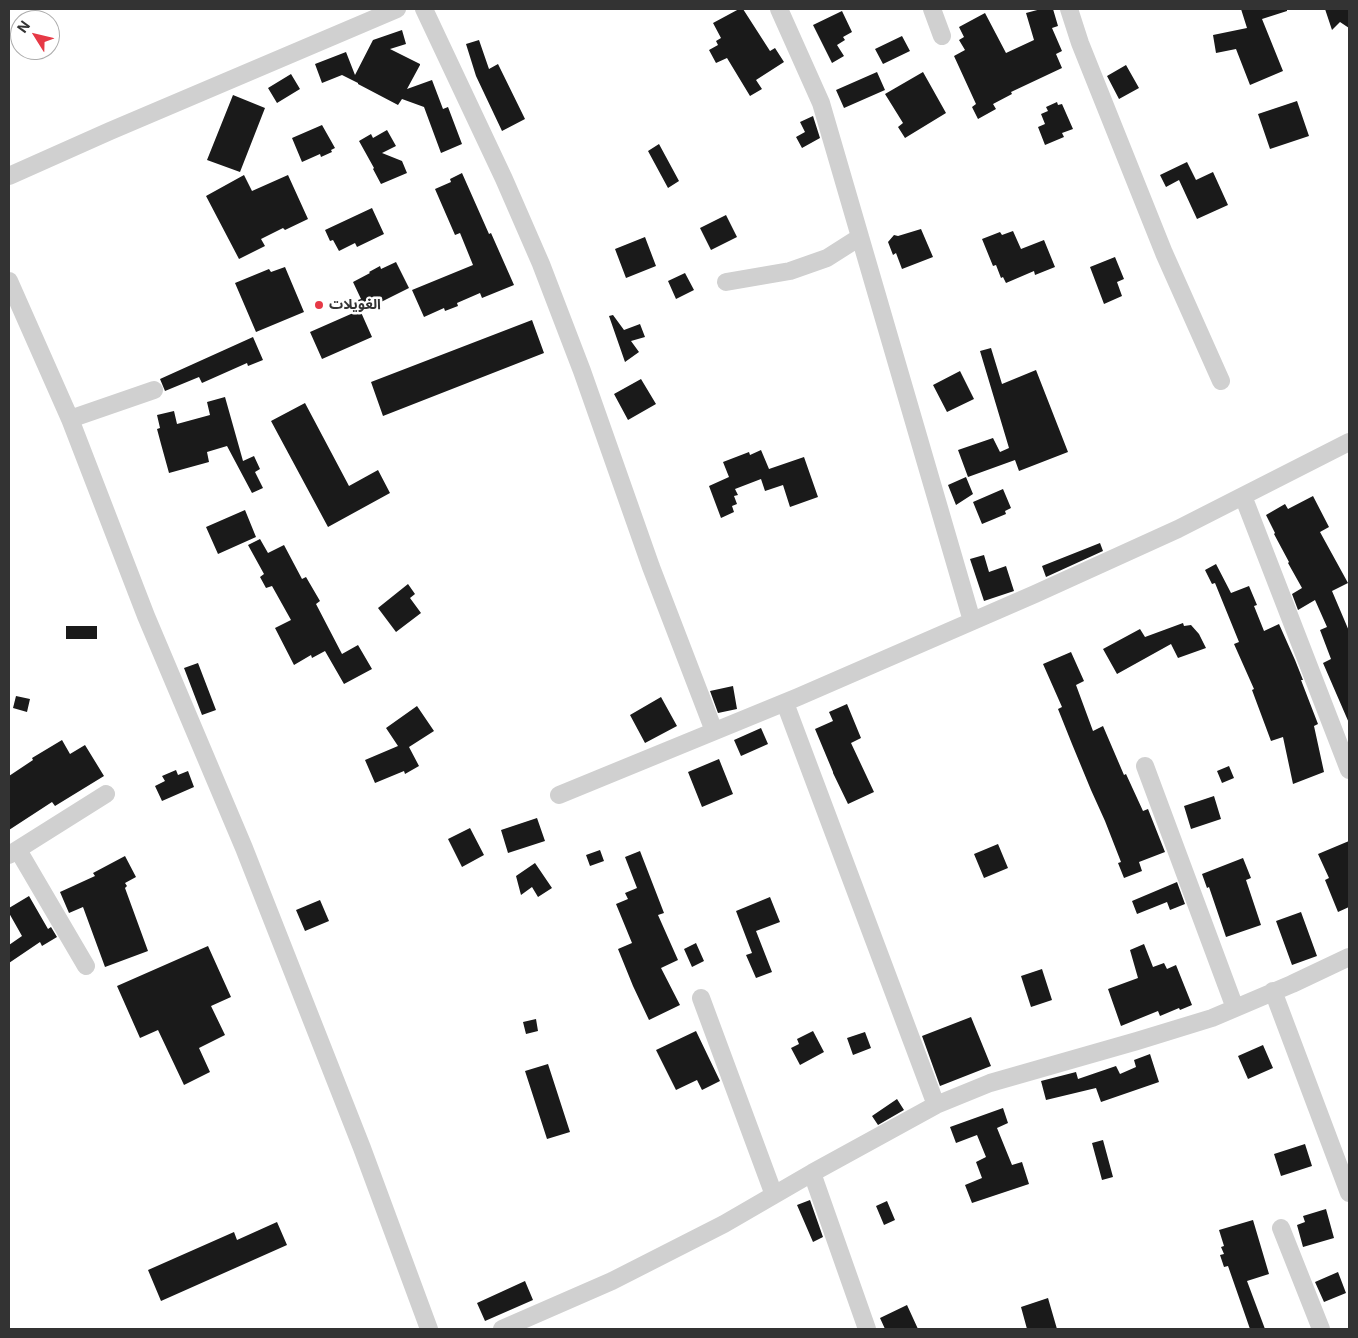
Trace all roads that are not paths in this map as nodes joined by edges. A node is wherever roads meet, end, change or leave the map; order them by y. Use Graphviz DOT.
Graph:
graph roads {
  1 [pos="396,9"];
  2 [pos="424,9"];
  3 [pos="780,9"];
  4 [pos="932,9"];
  5 [pos="1069,9"];
  6 [pos="942,36"];
  7 [pos="9,176"];
  8 [pos="860,237"];
  9 [pos="9,281"];
  10 [pos="726,282"];
  11 [pos="1221,381"];
  12 [pos="154,390"];
  13 [pos="70,419"];
  14 [pos="1349,442"];
  15 [pos="1243,496"];
  16 [pos="972,621"];
  17 [pos="784,703"];
  18 [pos="714,731"];
  19 [pos="1145,766"];
  20 [pos="1349,770"];
  21 [pos="106,794"];
  22 [pos="559,795"];
  23 [pos="13,853"];
  24 [pos="1349,957"];
  25 [pos="86,966"];
  26 [pos="1273,991"];
  27 [pos="701,998"];
  28 [pos="1235,1008"];
  29 [pos="936,1106"];
  30 [pos="812,1173"];
  31 [pos="1349,1194"];
  32 [pos="774,1195"];
  33 [pos="1281,1228"];
  34 [pos="429,1329"];
  35 [pos="502,1329"];
  36 [pos="867,1329"];
  37 [pos="1321,1329"];
  1 -- 7 [label="street"];
  2 -- 18 [label="street"];
  3 -- 8 [label="street"];
  4 -- 6 [label="street"];
  5 -- 11 [label="street"];
  8 -- 10 [label="street"];
  8 -- 16 [label="street"];
  9 -- 13 [label="street"];
  12 -- 13 [label="street"];
  13 -- 34 [label="street"];
  14 -- 15 [label="street"];
  15 -- 16 [label="street"];
  15 -- 20 [label="street"];
  16 -- 17 [label="street"];
  17 -- 18 [label="street"];
  17 -- 29 [label="street"];
  18 -- 22 [label="street"];
  19 -- 28 [label="street"];
  21 -- 23 [label="street"];
  23 -- 25 [label="street"];
  24 -- 26 [label="street"];
  26 -- 28 [label="street"];
  26 -- 31 [label="street"];
  27 -- 32 [label="street"];
  28 -- 29 [label="street"];
  29 -- 30 [label="street"];
  30 -- 32 [label="street"];
  30 -- 36 [label="street"];
  32 -- 35 [label="street"];
  33 -- 37 [label="street"];
}
